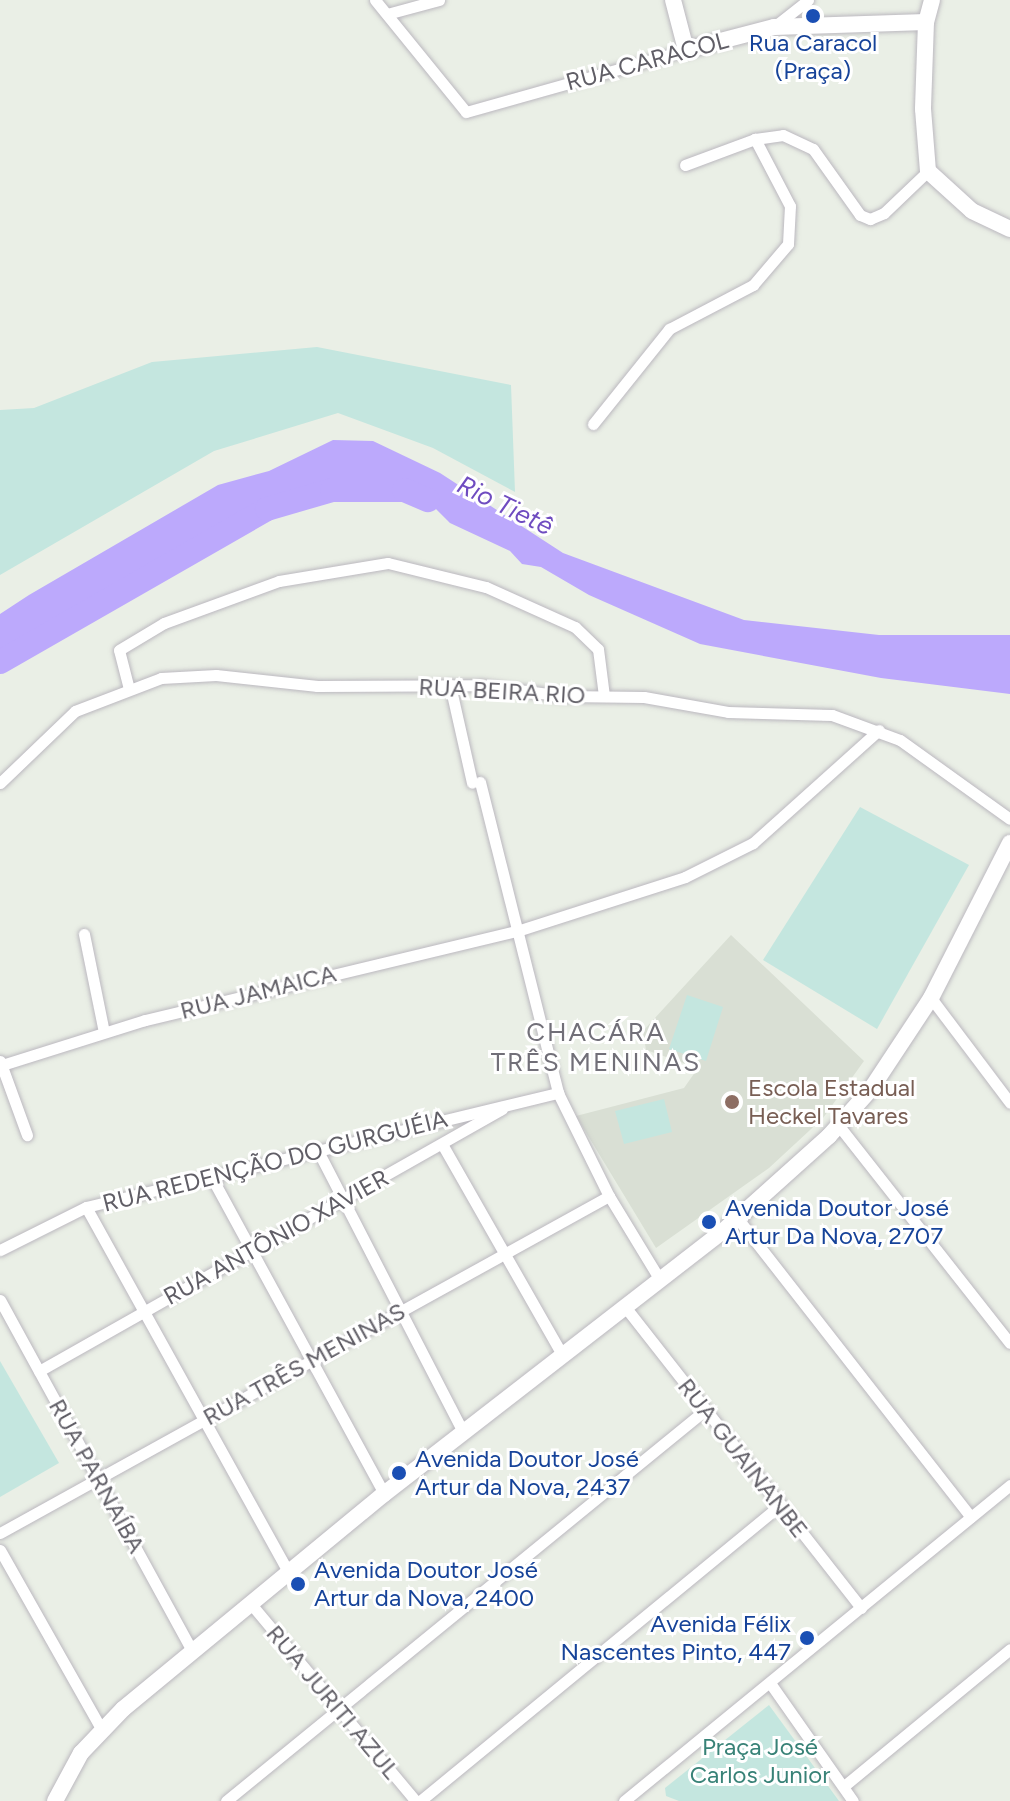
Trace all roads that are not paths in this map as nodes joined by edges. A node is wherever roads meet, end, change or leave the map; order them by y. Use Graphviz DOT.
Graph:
graph roads {
  1 [pos="375,0"];
  2 [pos="439,0"];
  3 [pos="673,0"];
  4 [pos="808,0"];
  5 [pos="932,0"];
  6 [pos="387,14"];
  7 [pos="926,22"];
  8 [pos="774,27"];
  9 [pos="686,50"];
  10 [pos="755,139"];
  11 [pos="685,165"];
  12 [pos="928,171"];
  13 [pos="1010,229"];
  14 [pos="593,424"];
  15 [pos="450,685"];
  16 [pos="129,689"];
  17 [pos="604,696"];
  18 [pos="879,730"];
  19 [pos="0,783"];
  20 [pos="1010,819"];
  21 [pos="1010,843"];
  22 [pos="517,931"];
  23 [pos="84,934"];
  24 [pos="931,998"];
  25 [pos="104,1032"];
  26 [pos="1,1063"];
  27 [pos="558,1093"];
  28 [pos="513,1102"];
  29 [pos="1010,1103"];
  30 [pos="839,1126"];
  31 [pos="27,1135"];
  32 [pos="442,1144"];
  33 [pos="318,1151"];
  34 [pos="212,1178"];
  35 [pos="609,1196"];
  36 [pos="340,1202"];
  37 [pos="86,1207"];
  38 [pos="738,1219"];
  39 [pos="0,1250"];
  40 [pos="251,1251"];
  41 [pos="505,1252"];
  42 [pos="660,1280"];
  43 [pos="0,1300"];
  44 [pos="626,1308"];
  45 [pos="141,1311"];
  46 [pos="398,1313"];
  47 [pos="1010,1343"];
  48 [pos="563,1356"];
  49 [pos="311,1360"];
  50 [pos="39,1371"];
  51 [pos="705,1410"];
  52 [pos="203,1420"];
  53 [pos="463,1432"];
  54 [pos="98,1478"];
  55 [pos="1010,1485"];
  56 [pos="384,1494"];
  57 [pos="781,1504"];
  58 [pos="971,1517"];
  59 [pos="0,1533"];
  60 [pos="0,1550"];
  61 [pos="288,1572"];
  62 [pos="251,1604"];
  63 [pos="861,1608"];
  64 [pos="1010,1649"];
  65 [pos="192,1651"];
  66 [pos="770,1683"];
  67 [pos="338,1708"];
  68 [pos="102,1730"];
  69 [pos="844,1786"];
  70 [pos="627,1798"];
  71 [pos="55,1801"];
  72 [pos="226,1801"];
  73 [pos="418,1801"];
  74 [pos="644,1801"];
  75 [pos="853,1801"];
  1 -- 6 [label="street"];
  2 -- 6 [label="street"];
  3 -- 9 [label="main road"];
  4 -- 8 [label="street"];
  5 -- 7 [label="main road"];
  6 -- 9 [label="street, RUA CARACOL"];
  7 -- 8 [label="main road, RUA CARACOL"];
  7 -- 12 [label="main road"];
  8 -- 9 [label="main road, RUA CARACOL"];
  10 -- 11 [label="street"];
  10 -- 12 [label="street"];
  10 -- 14 [label="street"];
  12 -- 13 [label="main road"];
  15 -- 16 [label="street, RUA BEIRA RIO"];
  15 -- 17 [label="street, RUA BEIRA RIO"];
  15 -- 22 [label="street"];
  16 -- 17 [label="street"];
  16 -- 19 [label="street, RUA BEIRA RIO"];
  17 -- 18 [label="street, RUA BEIRA RIO"];
  18 -- 20 [label="street, RUA BEIRA RIO"];
  18 -- 22 [label="street, RUA JAMAICA"];
  21 -- 24 [label="main road"];
  22 -- 25 [label="street, RUA JAMAICA"];
  22 -- 27 [label="street"];
  23 -- 25 [label="street"];
  24 -- 29 [label="street"];
  24 -- 30 [label="main road"];
  25 -- 26 [label="street, RUA JAMAICA"];
  26 -- 31 [label="street"];
  27 -- 28 [label="street, RUA REDENÇÃO DO GURGUÉIA"];
  27 -- 35 [label="street"];
  28 -- 32 [label="street, RUA ANTÔNIO XAVIER"];
  28 -- 33 [label="street, RUA REDENÇÃO DO GURGUÉIA"];
  30 -- 38 [label="main road"];
  30 -- 47 [label="street"];
  32 -- 36 [label="street, RUA ANTÔNIO XAVIER"];
  32 -- 41 [label="street"];
  33 -- 34 [label="street, RUA REDENÇÃO DO GURGUÉIA"];
  33 -- 36 [label="street"];
  34 -- 37 [label="street, RUA REDENÇÃO DO GURGUÉIA"];
  34 -- 40 [label="street"];
  35 -- 41 [label="street, RUA TRÊS MENINAS"];
  35 -- 42 [label="street"];
  36 -- 40 [label="street, RUA ANTÔNIO XAVIER"];
  36 -- 46 [label="street"];
  37 -- 39 [label="street, RUA REDENÇÃO DO GURGUÉIA"];
  37 -- 45 [label="street"];
  38 -- 42 [label="main road"];
  38 -- 58 [label="street"];
  40 -- 45 [label="street, RUA ANTÔNIO XAVIER"];
  40 -- 49 [label="street"];
  41 -- 46 [label="street, RUA TRÊS MENINAS"];
  41 -- 48 [label="street"];
  42 -- 44 [label="main road"];
  43 -- 50 [label="street, RUA PARNAÍBA"];
  44 -- 48 [label="main road"];
  44 -- 51 [label="street, RUA GUAINANBE"];
  45 -- 50 [label="street, RUA ANTÔNIO XAVIER"];
  45 -- 52 [label="street"];
  46 -- 49 [label="street, RUA TRÊS MENINAS"];
  46 -- 53 [label="street"];
  48 -- 53 [label="main road"];
  49 -- 52 [label="street, RUA TRÊS MENINAS"];
  49 -- 56 [label="street"];
  50 -- 54 [label="street, RUA PARNAÍBA"];
  51 -- 57 [label="street, RUA GUAINANBE"];
  51 -- 67 [label="street"];
  52 -- 54 [label="street, RUA TRÊS MENINAS"];
  52 -- 61 [label="street"];
  53 -- 56 [label="main road"];
  54 -- 59 [label="street, RUA TRÊS MENINAS"];
  54 -- 65 [label="street, RUA PARNAÍBA"];
  55 -- 58 [label="street"];
  56 -- 61 [label="main road"];
  57 -- 63 [label="street, RUA GUAINANBE"];
  57 -- 73 [label="street"];
  58 -- 63 [label="street"];
  60 -- 68 [label="street"];
  61 -- 62 [label="main road"];
  62 -- 65 [label="main road"];
  62 -- 67 [label="street, RUA JURITI AZUL"];
  63 -- 66 [label="street"];
  64 -- 69 [label="street"];
  65 -- 68 [label="main road"];
  66 -- 69 [label="street"];
  66 -- 70 [label="street"];
  67 -- 72 [label="street"];
  67 -- 73 [label="street, RUA JURITI AZUL"];
  68 -- 71 [label="main road"];
  69 -- 75 [label="street"];
  70 -- 74 [label="street"];
}
